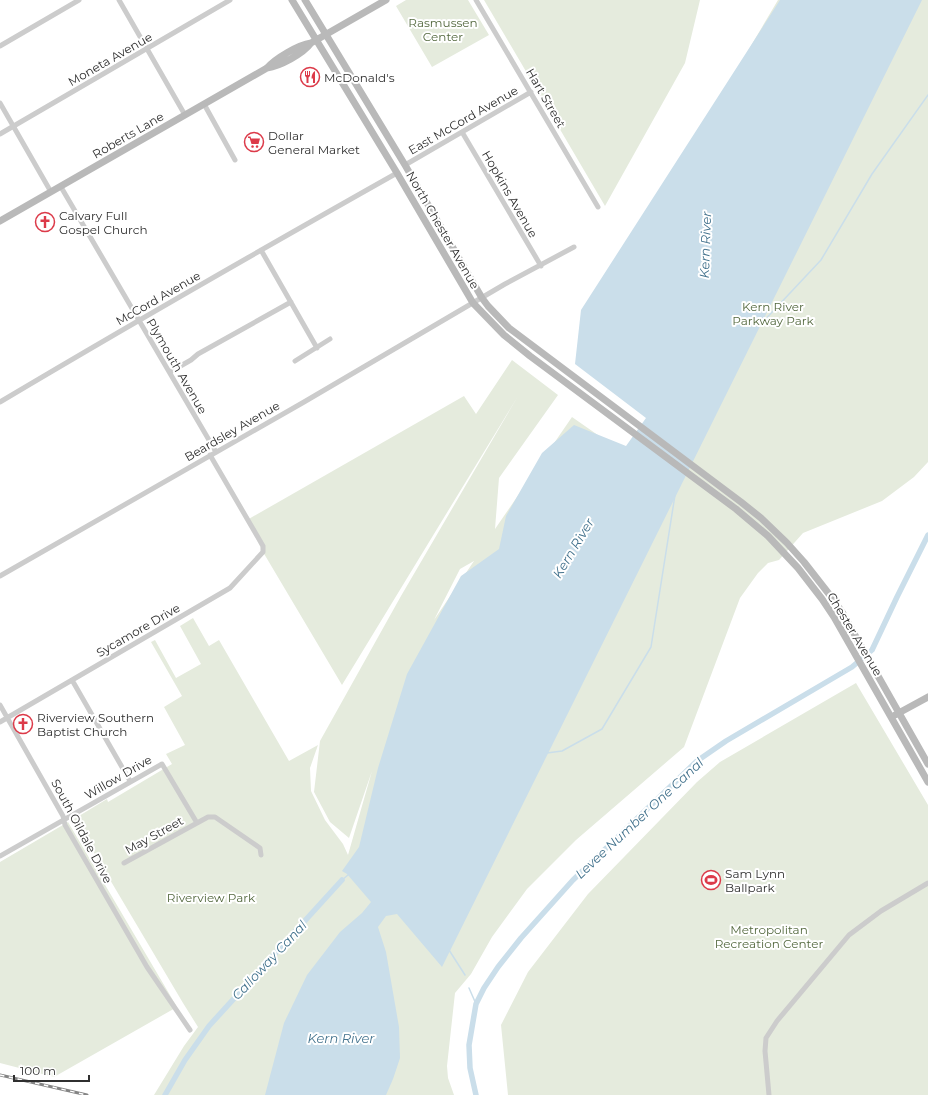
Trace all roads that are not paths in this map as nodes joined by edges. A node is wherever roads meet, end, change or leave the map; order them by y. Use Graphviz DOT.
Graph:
graph roads {
  1 [pos="79,0"];
  2 [pos="119,0"];
  3 [pos="230,0"];
  4 [pos="292,0"];
  5 [pos="305,0"];
  6 [pos="386,0"];
  7 [pos="476,0"];
  8 [pos="326,35"];
  9 [pos="314,42"];
  10 [pos="0,46"];
  11 [pos="147,49"];
  12 [pos="531,92"];
  13 [pos="0,103"];
  14 [pos="204,104"];
  15 [pos="186,115"];
  16 [pos="13,126"];
  17 [pos="462,132"];
  18 [pos="0,134"];
  19 [pos="387,157"];
  20 [pos="235,160"];
  21 [pos="405,165"];
  22 [pos="397,173"];
  23 [pos="60,186"];
  24 [pos="418,188"];
  25 [pos="51,192"];
  26 [pos="598,207"];
  27 [pos="0,222"];
  28 [pos="574,247"];
  29 [pos="262,250"];
  30 [pos="541,266"];
  31 [pos="482,298"];
  32 [pos="291,302"];
  33 [pos="473,303"];
  34 [pos="140,321"];
  35 [pos="330,340"];
  36 [pos="317,348"];
  37 [pos="295,362"];
  38 [pos="170,372"];
  39 [pos="0,402"];
  40 [pos="636,424"];
  41 [pos="625,427"];
  42 [pos="216,452"];
  43 [pos="210,455"];
  44 [pos="0,576"];
  45 [pos="72,680"];
  46 [pos="928,696"];
  47 [pos="0,705"];
  48 [pos="899,713"];
  49 [pos="7,717"];
  50 [pos="891,718"];
  51 [pos="0,722"];
  52 [pos="162,764"];
  53 [pos="928,764"];
  54 [pos="130,781"];
  55 [pos="928,782"];
  56 [pos="64,820"];
  57 [pos="197,823"];
  58 [pos="261,855"];
  59 [pos="0,856"];
  60 [pos="124,864"];
  61 [pos="928,883"];
  62 [pos="190,1030"];
  63 [pos="769,1095"];
  1 -- 10 [label="street"];
  2 -- 11 [label="street"];
  3 -- 11 [label="street, Moneta Avenue"];
  4 -- 9 [label="main road, North Chester Avenue"];
  5 -- 8 [label="main road, North Chester Avenue"];
  6 -- 8 [label="main road, Roberts Lane"];
  7 -- 12 [label="street, Hart Street"];
  8 -- 9 [label="main road, Roberts Lane"];
  8 -- 21 [label="main road, North Chester Avenue"];
  9 -- 14 [label="main road, Roberts Lane"];
  9 -- 19 [label="main road, North Chester Avenue"];
  11 -- 15 [label="street"];
  11 -- 16 [label="street, Moneta Avenue"];
  12 -- 17 [label="street, East McCord Avenue"];
  12 -- 26 [label="street, Hart Street"];
  13 -- 16 [label="street"];
  14 -- 15 [label="main road, Roberts Lane"];
  14 -- 20 [label="street"];
  15 -- 23 [label="main road, Roberts Lane"];
  16 -- 18 [label="street, Moneta Avenue"];
  16 -- 25 [label="street"];
  17 -- 21 [label="street, East McCord Avenue"];
  17 -- 30 [label="street, Hopkins Avenue"];
  19 -- 21 [label="main road"];
  19 -- 22 [label="main road, North Chester Avenue"];
  21 -- 24 [label="main road, North Chester Avenue"];
  22 -- 24 [label="main road"];
  22 -- 29 [label="street, McCord Avenue"];
  22 -- 33 [label="main road, North Chester Avenue"];
  23 -- 25 [label="main road, Roberts Lane"];
  23 -- 34 [label="street, Plymouth Avenue"];
  24 -- 31 [label="main road, North Chester Avenue"];
  25 -- 27 [label="main road, Roberts Lane"];
  28 -- 30 [label="street, Beardsley Avenue"];
  29 -- 32 [label="street"];
  29 -- 34 [label="street, McCord Avenue"];
  30 -- 31 [label="street, Beardsley Avenue"];
  31 -- 33 [label="street, Beardsley Avenue"];
  31 -- 40 [label="main road, North Chester Avenue"];
  32 -- 36 [label="street"];
  32 -- 38 [label="street"];
  33 -- 41 [label="main road, North Chester Avenue"];
  33 -- 42 [label="street, Beardsley Avenue"];
  34 -- 38 [label="street, Plymouth Avenue"];
  34 -- 39 [label="street, McCord Avenue"];
  35 -- 36 [label="street"];
  36 -- 37 [label="street"];
  38 -- 42 [label="street, Plymouth Avenue"];
  40 -- 48 [label="main road, Chester Avenue"];
  41 -- 50 [label="main road, Chester Avenue"];
  42 -- 43 [label="street, Beardsley Avenue"];
  43 -- 44 [label="street, Beardsley Avenue"];
  43 -- 45 [label="street, Sycamore Drive"];
  45 -- 49 [label="street, Sycamore Drive"];
  45 -- 54 [label="street"];
  46 -- 48 [label="main road"];
  47 -- 49 [label="street, South Oildale Drive"];
  48 -- 50 [label="main road"];
  48 -- 53 [label="main road, Chester Avenue"];
  49 -- 51 [label="street, Sycamore Drive"];
  49 -- 56 [label="street, South Oildale Drive"];
  50 -- 55 [label="main road, Chester Avenue"];
  52 -- 54 [label="street, Willow Drive"];
  52 -- 57 [label="street, May Street"];
  54 -- 56 [label="street, Willow Drive"];
  56 -- 59 [label="street, Willow Drive"];
  56 -- 62 [label="street, South Oildale Drive"];
  57 -- 58 [label="street"];
  57 -- 60 [label="street, May Street"];
  61 -- 63 [label="street"];
}
